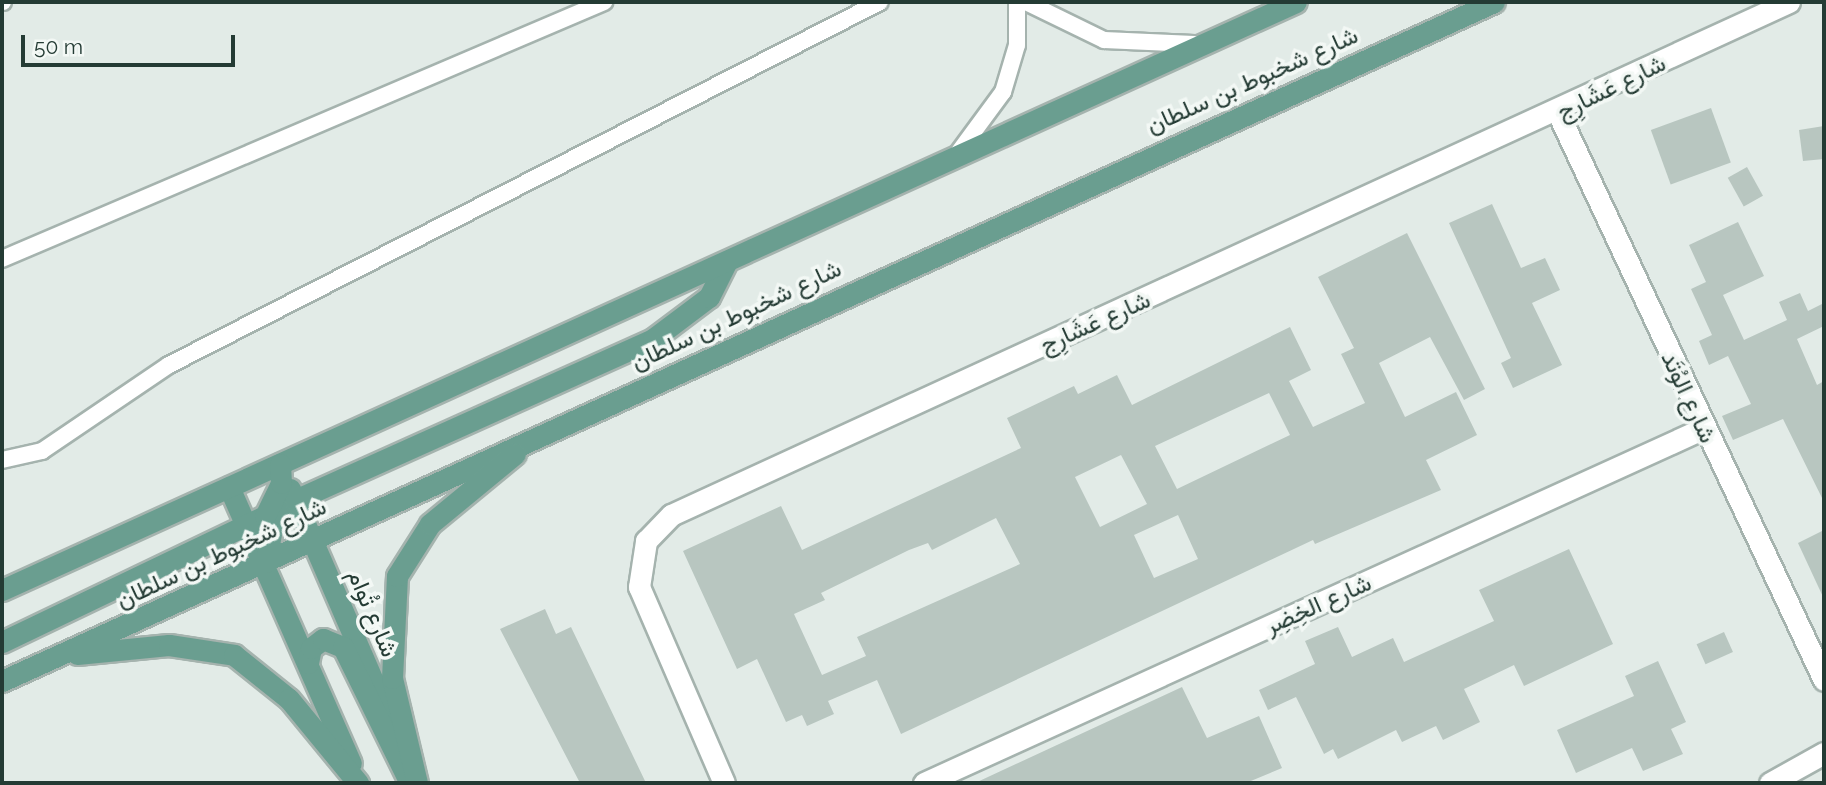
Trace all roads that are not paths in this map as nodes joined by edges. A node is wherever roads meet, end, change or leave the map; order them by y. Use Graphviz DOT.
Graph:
graph roads {
  1 [pos="604,2"];
  2 [pos="880,2"];
  3 [pos="1017,2"];
  4 [pos="1026,2"];
  5 [pos="1296,2"];
  6 [pos="1494,2"];
  7 [pos="1789,2"];
  8 [pos="1203,42"];
  9 [pos="1558,113"];
  10 [pos="955,156"];
  11 [pos="2,259"];
  12 [pos="727,261"];
  13 [pos="1704,428"];
  14 [pos="540,434"];
  15 [pos="2,460"];
  16 [pos="280,464"];
  17 [pos="229,487"];
  18 [pos="295,500"];
  19 [pos="248,526"];
  20 [pos="311,540"];
  21 [pos="266,562"];
  22 [pos="2,590"];
  23 [pos="2,642"];
  24 [pos="61,655"];
  25 [pos="308,663"];
  26 [pos="1824,680"];
  27 [pos="2,681"];
  28 [pos="1824,753"];
  29 [pos="929,782"];
  30 [pos="359,783"];
  31 [pos="410,783"];
  32 [pos="417,783"];
  33 [pos="724,783"];
  34 [pos="1770,783"];
  1 -- 11 [label="lane"];
  2 -- 15 [label="lane"];
  3 -- 10 [label="lane"];
  4 -- 8 [label="lane"];
  5 -- 8 [label="main road"];
  6 -- 14 [label="main road, شارع شخبوط بن سلطان"];
  7 -- 9 [label="street, شارع عَشَارِج"];
  8 -- 10 [label="main road"];
  9 -- 13 [label="street, شارع الوُتَد"];
  9 -- 33 [label="street, شارع عَشَارِج"];
  10 -- 12 [label="main road"];
  12 -- 16 [label="main road"];
  12 -- 18 [label="main road"];
  13 -- 26 [label="street, شارع الوُتَد"];
  13 -- 29 [label="street, شارع الخِضِر"];
  14 -- 20 [label="main road, شارع شخبوط بن سلطان"];
  14 -- 32 [label="main road"];
  16 -- 17 [label="main road"];
  16 -- 18 [label="main road, شارع تُوام"];
  16 -- 19 [label="main road"];
  17 -- 19 [label="main road"];
  17 -- 22 [label="main road"];
  18 -- 20 [label="main road, شارع تُوام"];
  18 -- 21 [label="main road"];
  19 -- 21 [label="main road"];
  19 -- 23 [label="main road"];
  20 -- 21 [label="main road, شارع شخبوط بن سلطان"];
  20 -- 32 [label="main road, شارع تُوام"];
  21 -- 24 [label="main road, شارع شخبوط بن سلطان"];
  21 -- 25 [label="main road"];
  24 -- 27 [label="main road, شارع شخبوط بن سلطان"];
  24 -- 30 [label="main road"];
  25 -- 30 [label="main road"];
  25 -- 31 [label="main road"];
  28 -- 34 [label="street"];
}
